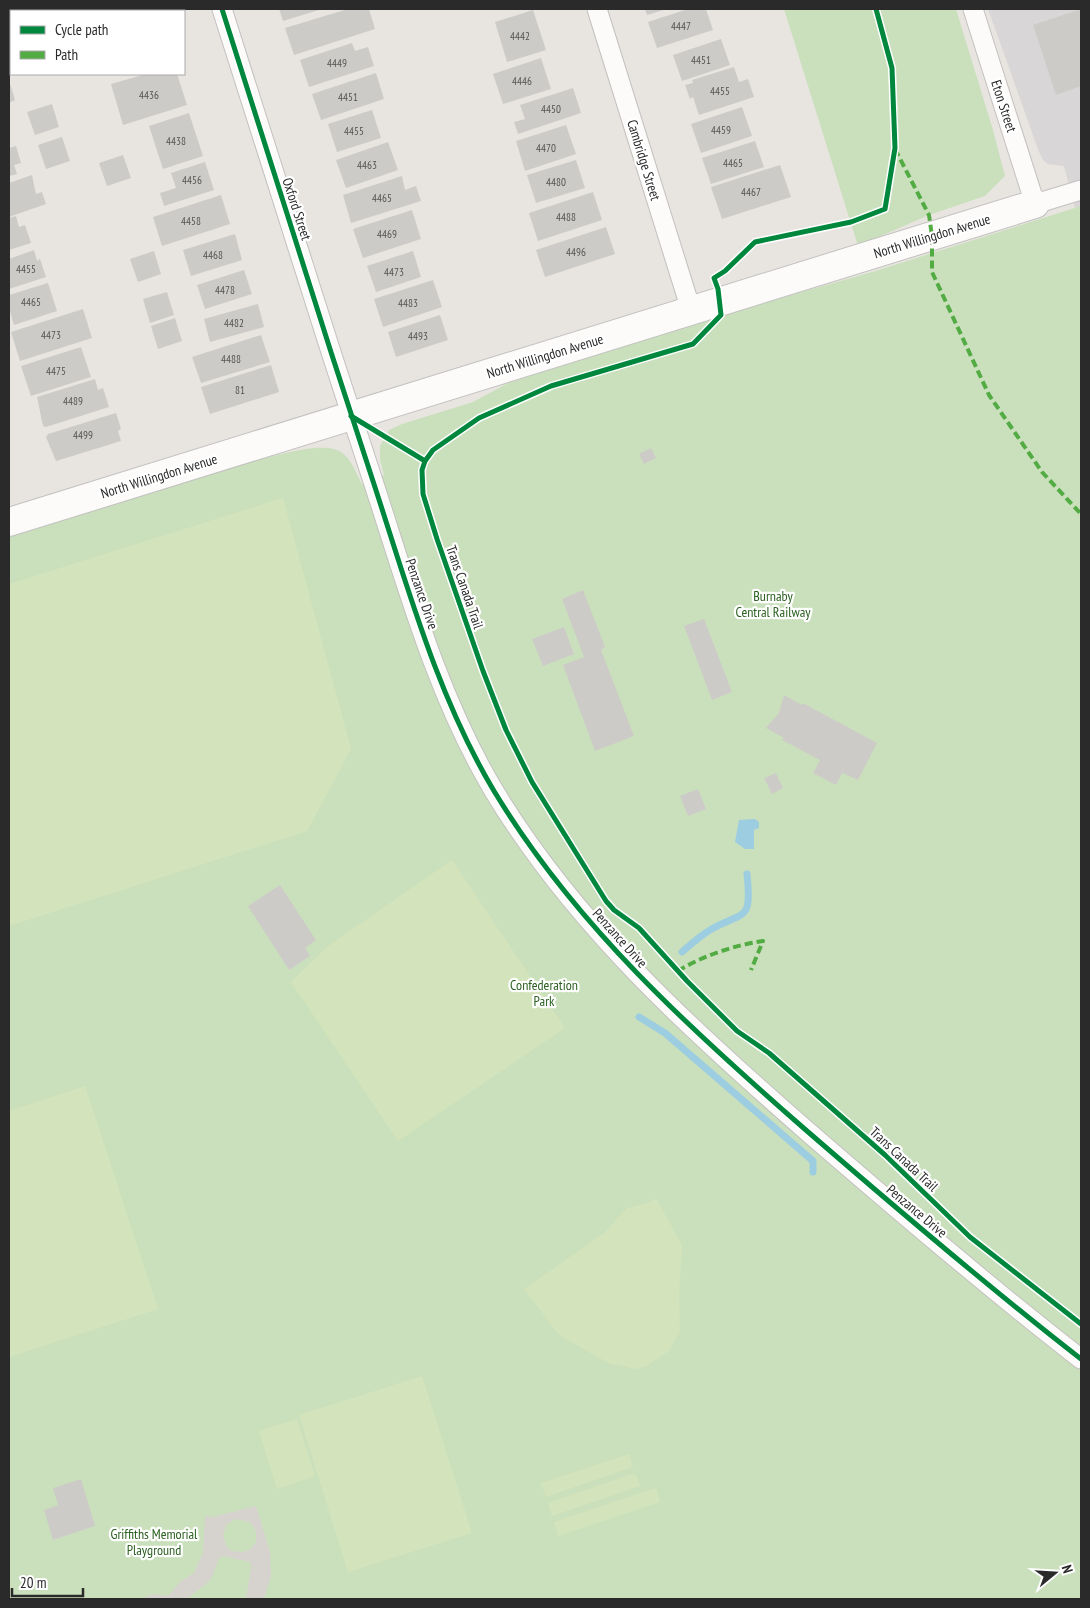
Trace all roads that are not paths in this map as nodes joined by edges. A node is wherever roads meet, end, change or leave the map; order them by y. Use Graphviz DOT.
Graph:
graph roads {
  1 [pos="222,9"];
  2 [pos="597,9"];
  3 [pos="973,9"];
  4 [pos="1081,190"];
  5 [pos="1035,204"];
  6 [pos="691,310"];
  7 [pos="351,416"];
  8 [pos="9,521"];
  9 [pos="1081,1359"];
  1 -- 7 [label="street, Oxford Street"];
  2 -- 6 [label="street, Cambridge Street"];
  3 -- 5 [label="street, Eton Street"];
  4 -- 5 [label="street, North Willingdon Avenue"];
  5 -- 6 [label="street, North Willingdon Avenue"];
  6 -- 7 [label="street, North Willingdon Avenue"];
  7 -- 8 [label="street, North Willingdon Avenue"];
  7 -- 9 [label="street, Penzance Drive"];
}
